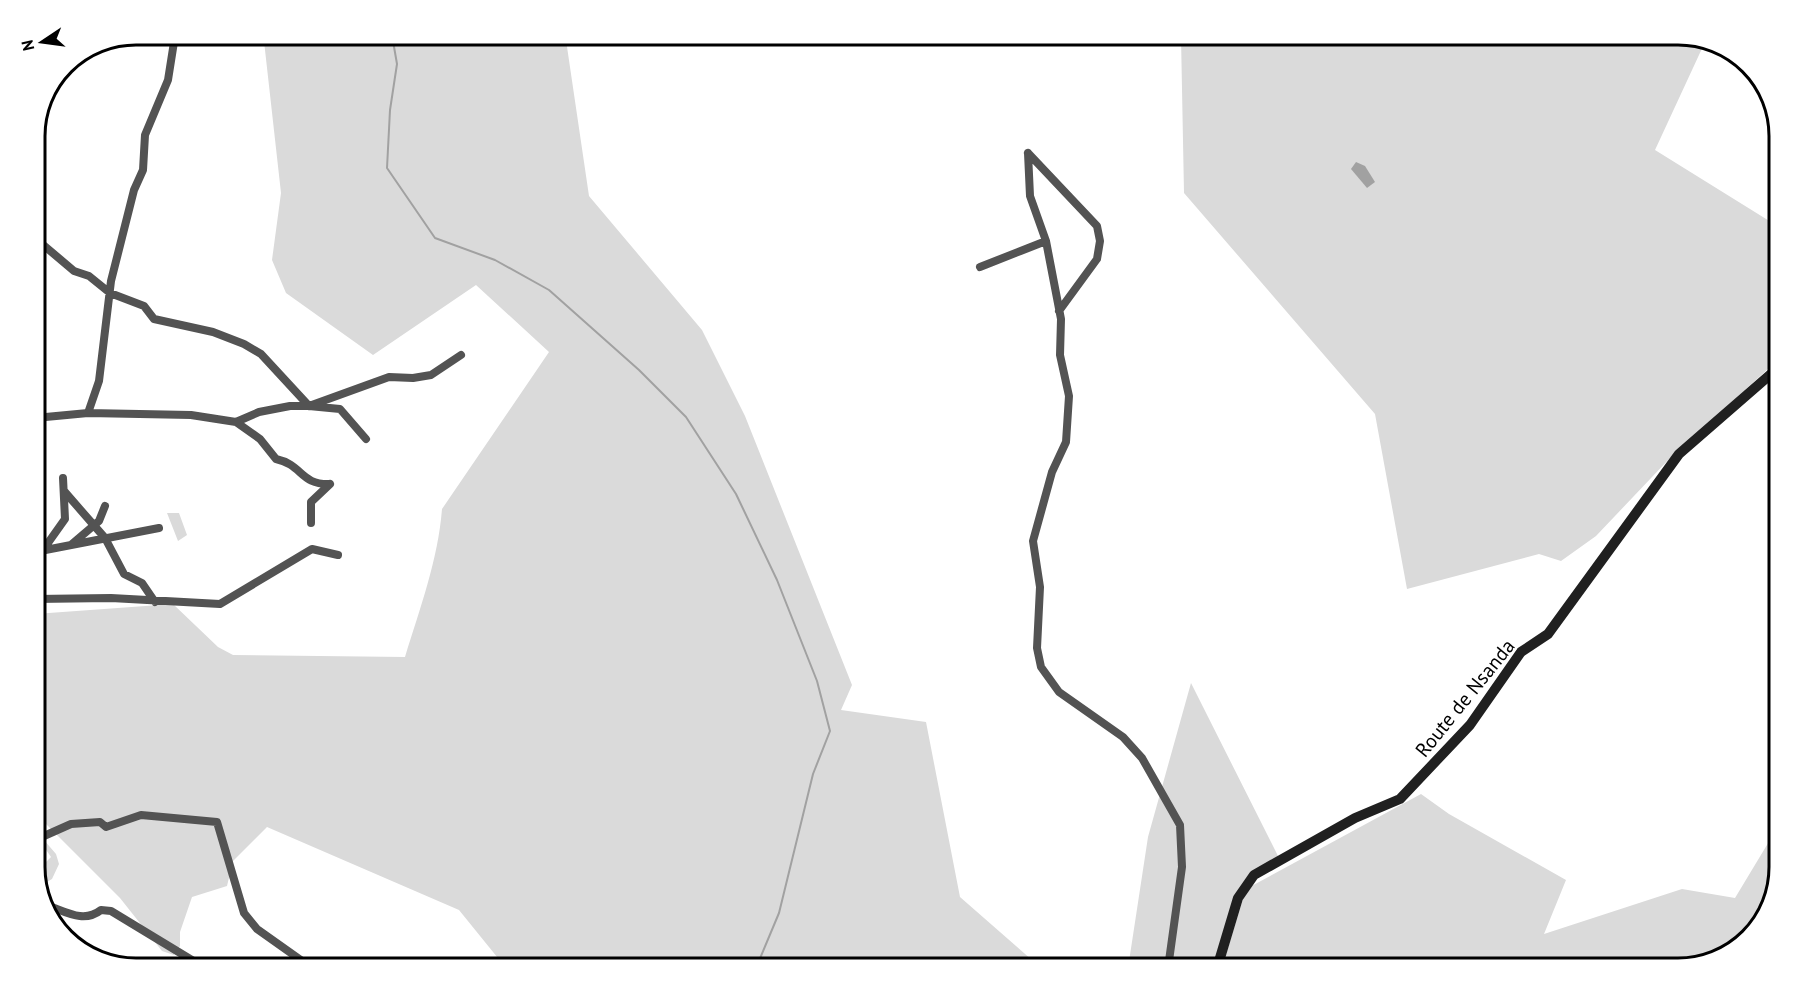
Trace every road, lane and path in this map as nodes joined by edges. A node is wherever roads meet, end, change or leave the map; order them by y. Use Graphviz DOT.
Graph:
graph roads {
  1 [pos="174,45"];
  2 [pos="1046,241"];
  3 [pos="45,246"];
  4 [pos="980,267"];
  5 [pos="110,292"];
  6 [pos="1059,311"];
  7 [pos="461,355"];
  8 [pos="1769,376"];
  9 [pos="309,406"];
  10 [pos="88,413"];
  11 [pos="45,417"];
  12 [pos="236,422"];
  13 [pos="366,439"];
  14 [pos="63,478"];
  15 [pos="64,491"];
  16 [pos="105,506"];
  17 [pos="311,523"];
  18 [pos="93,526"];
  19 [pos="159,528"];
  20 [pos="105,538"];
  21 [pos="71,545"];
  22 [pos="45,549"];
  23 [pos="45,550"];
  24 [pos="338,555"];
  25 [pos="45,599"];
  26 [pos="155,602"];
  27 [pos="45,836"];
  28 [pos="55,908"];
  29 [pos="187,958"];
  30 [pos="297,958"];
  31 [pos="1170,958"];
  32 [pos="1220,958"];
  1 -- 5 [label="street"];
  2 -- 4 [label="street"];
  2 -- 6 [label="street"];
  2 -- 6 [label="street"];
  3 -- 5 [label="street"];
  5 -- 9 [label="street"];
  5 -- 10 [label="street"];
  6 -- 31 [label="street"];
  7 -- 9 [label="street"];
  8 -- 32 [label="street, Route de Nsanda"];
  9 -- 12 [label="street"];
  9 -- 13 [label="street"];
  10 -- 11 [label="street"];
  10 -- 12 [label="street"];
  12 -- 17 [label="street"];
  14 -- 15 [label="street"];
  15 -- 18 [label="street"];
  15 -- 22 [label="street"];
  16 -- 18 [label="street"];
  18 -- 20 [label="street"];
  18 -- 21 [label="street"];
  19 -- 20 [label="street"];
  20 -- 21 [label="street"];
  20 -- 26 [label="street"];
  21 -- 23 [label="street"];
  24 -- 26 [label="street"];
  25 -- 26 [label="street"];
  27 -- 30 [label="street"];
  28 -- 29 [label="street"];
}
